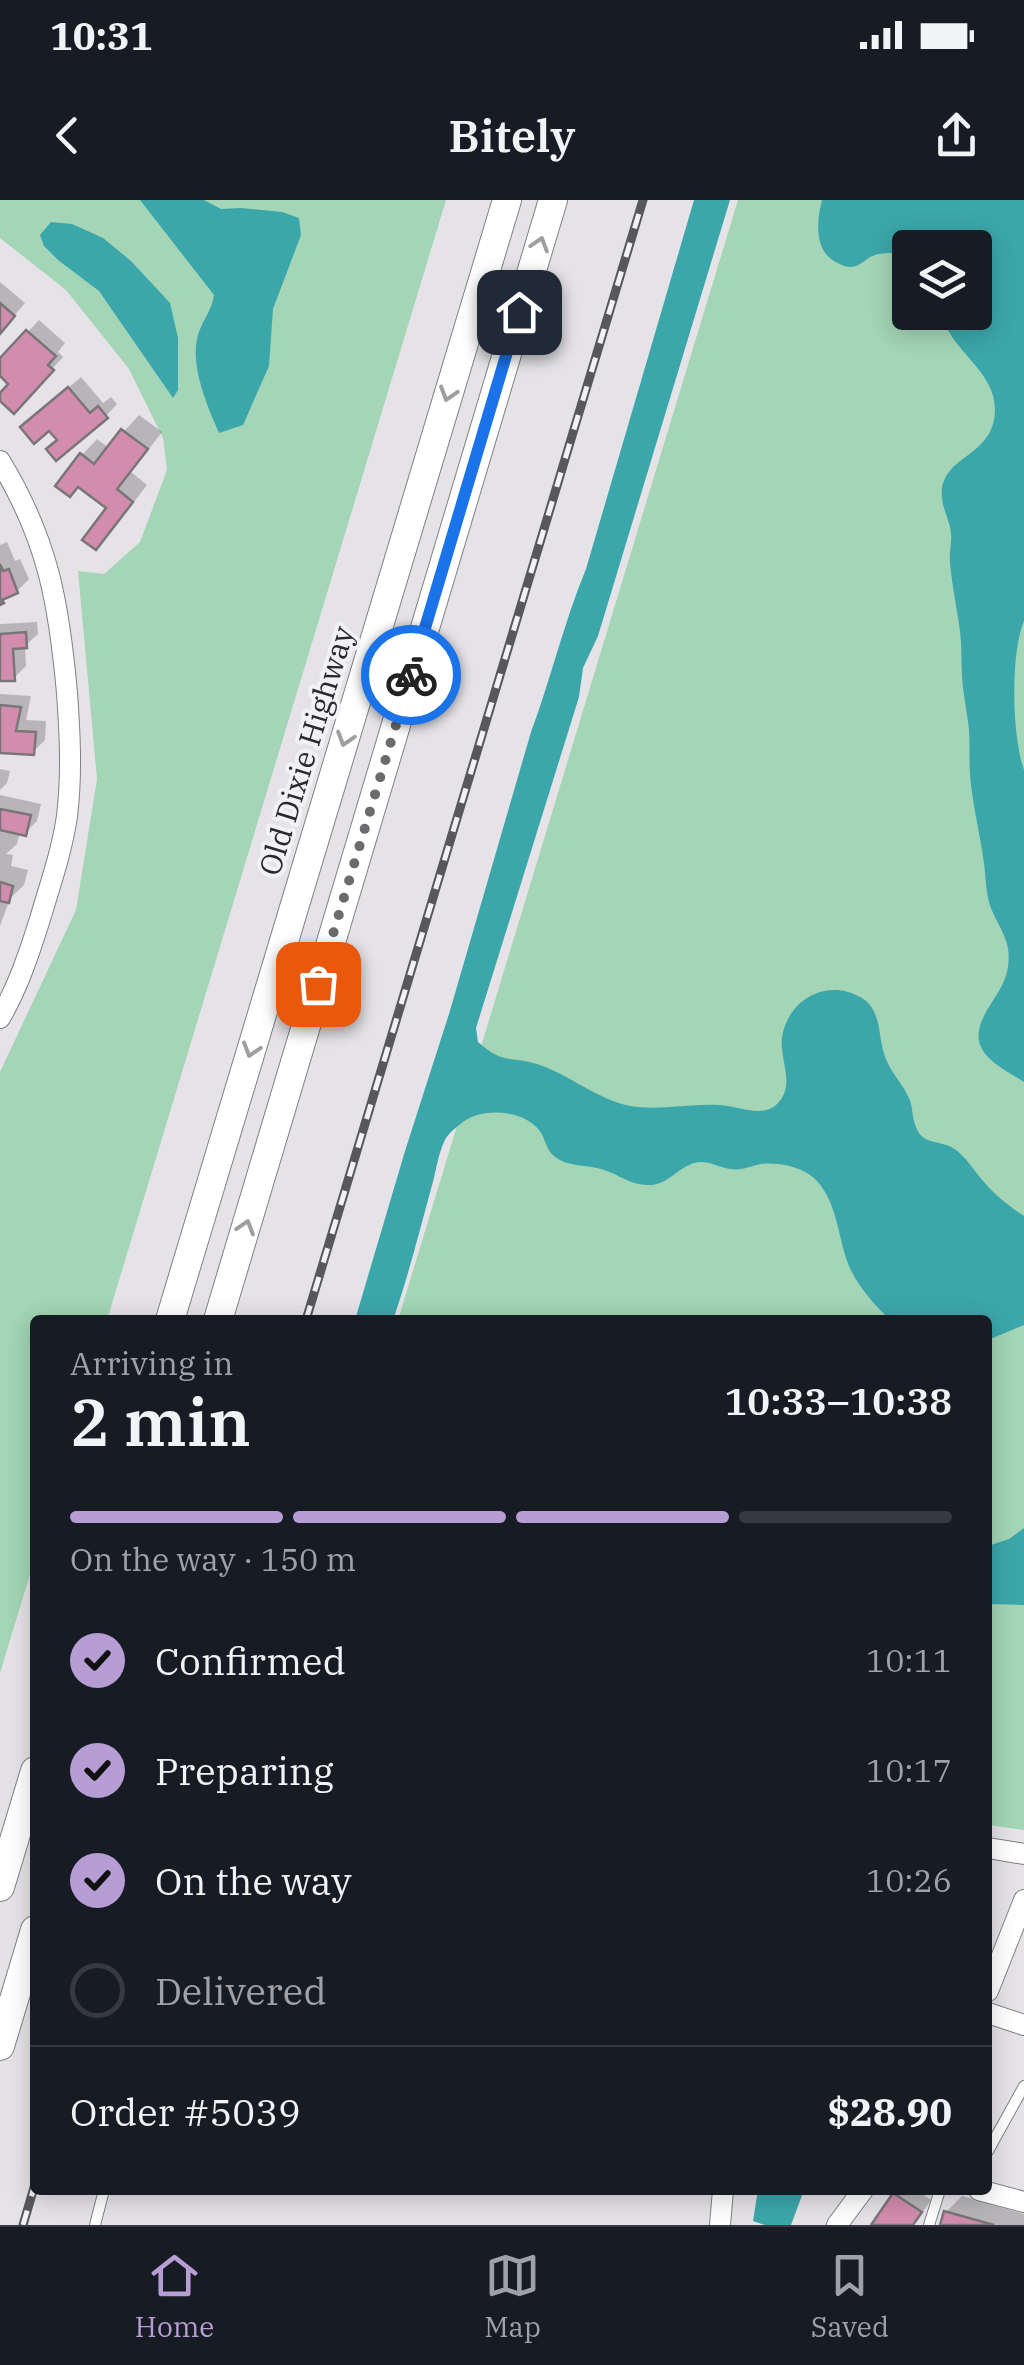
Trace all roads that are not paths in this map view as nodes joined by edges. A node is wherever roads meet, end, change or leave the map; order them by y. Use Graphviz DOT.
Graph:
graph roads {
  1 [pos="506,200"];
  2 [pos="553,200"];
  3 [pos="0,461"];
  4 [pos="0,1018"];
  5 [pos="172,1315"];
  6 [pos="219,1315"];
  7 [pos="30,1788"];
  8 [pos="992,1849"];
  9 [pos="1024,1854"];
  10 [pos="0,1887"];
  11 [pos="1024,1900"];
  12 [pos="30,1947"];
  13 [pos="992,1981"];
  14 [pos="992,2014"];
  15 [pos="1024,2024"];
  16 [pos="0,2046"];
  17 [pos="1022,2094"];
  18 [pos="992,2144"];
  19 [pos="992,2193"];
  20 [pos="103,2195"];
  21 [pos="723,2195"];
  22 [pos="859,2195"];
  23 [pos="938,2195"];
  24 [pos="1024,2202"];
  25 [pos="96,2225"];
  26 [pos="720,2225"];
  27 [pos="837,2225"];
  28 [pos="929,2225"];
  1 -- 5 [label="main road, Old Dixie Highway, one-way"];
  6 -- 2 [label="main road, one-way"];
  3 -- 4 [label="street"];
  7 -- 10 [label="main road"];
  8 -- 9 [label="street"];
  11 -- 13 [label="street"];
  12 -- 16 [label="main road"];
  14 -- 15 [label="street"];
  17 -- 18 [label="lane"];
  19 -- 24 [label="street"];
  20 -- 25 [label="lane"];
  21 -- 26 [label="street"];
  22 -- 27 [label="street"];
  23 -- 28 [label="lane"];
}
